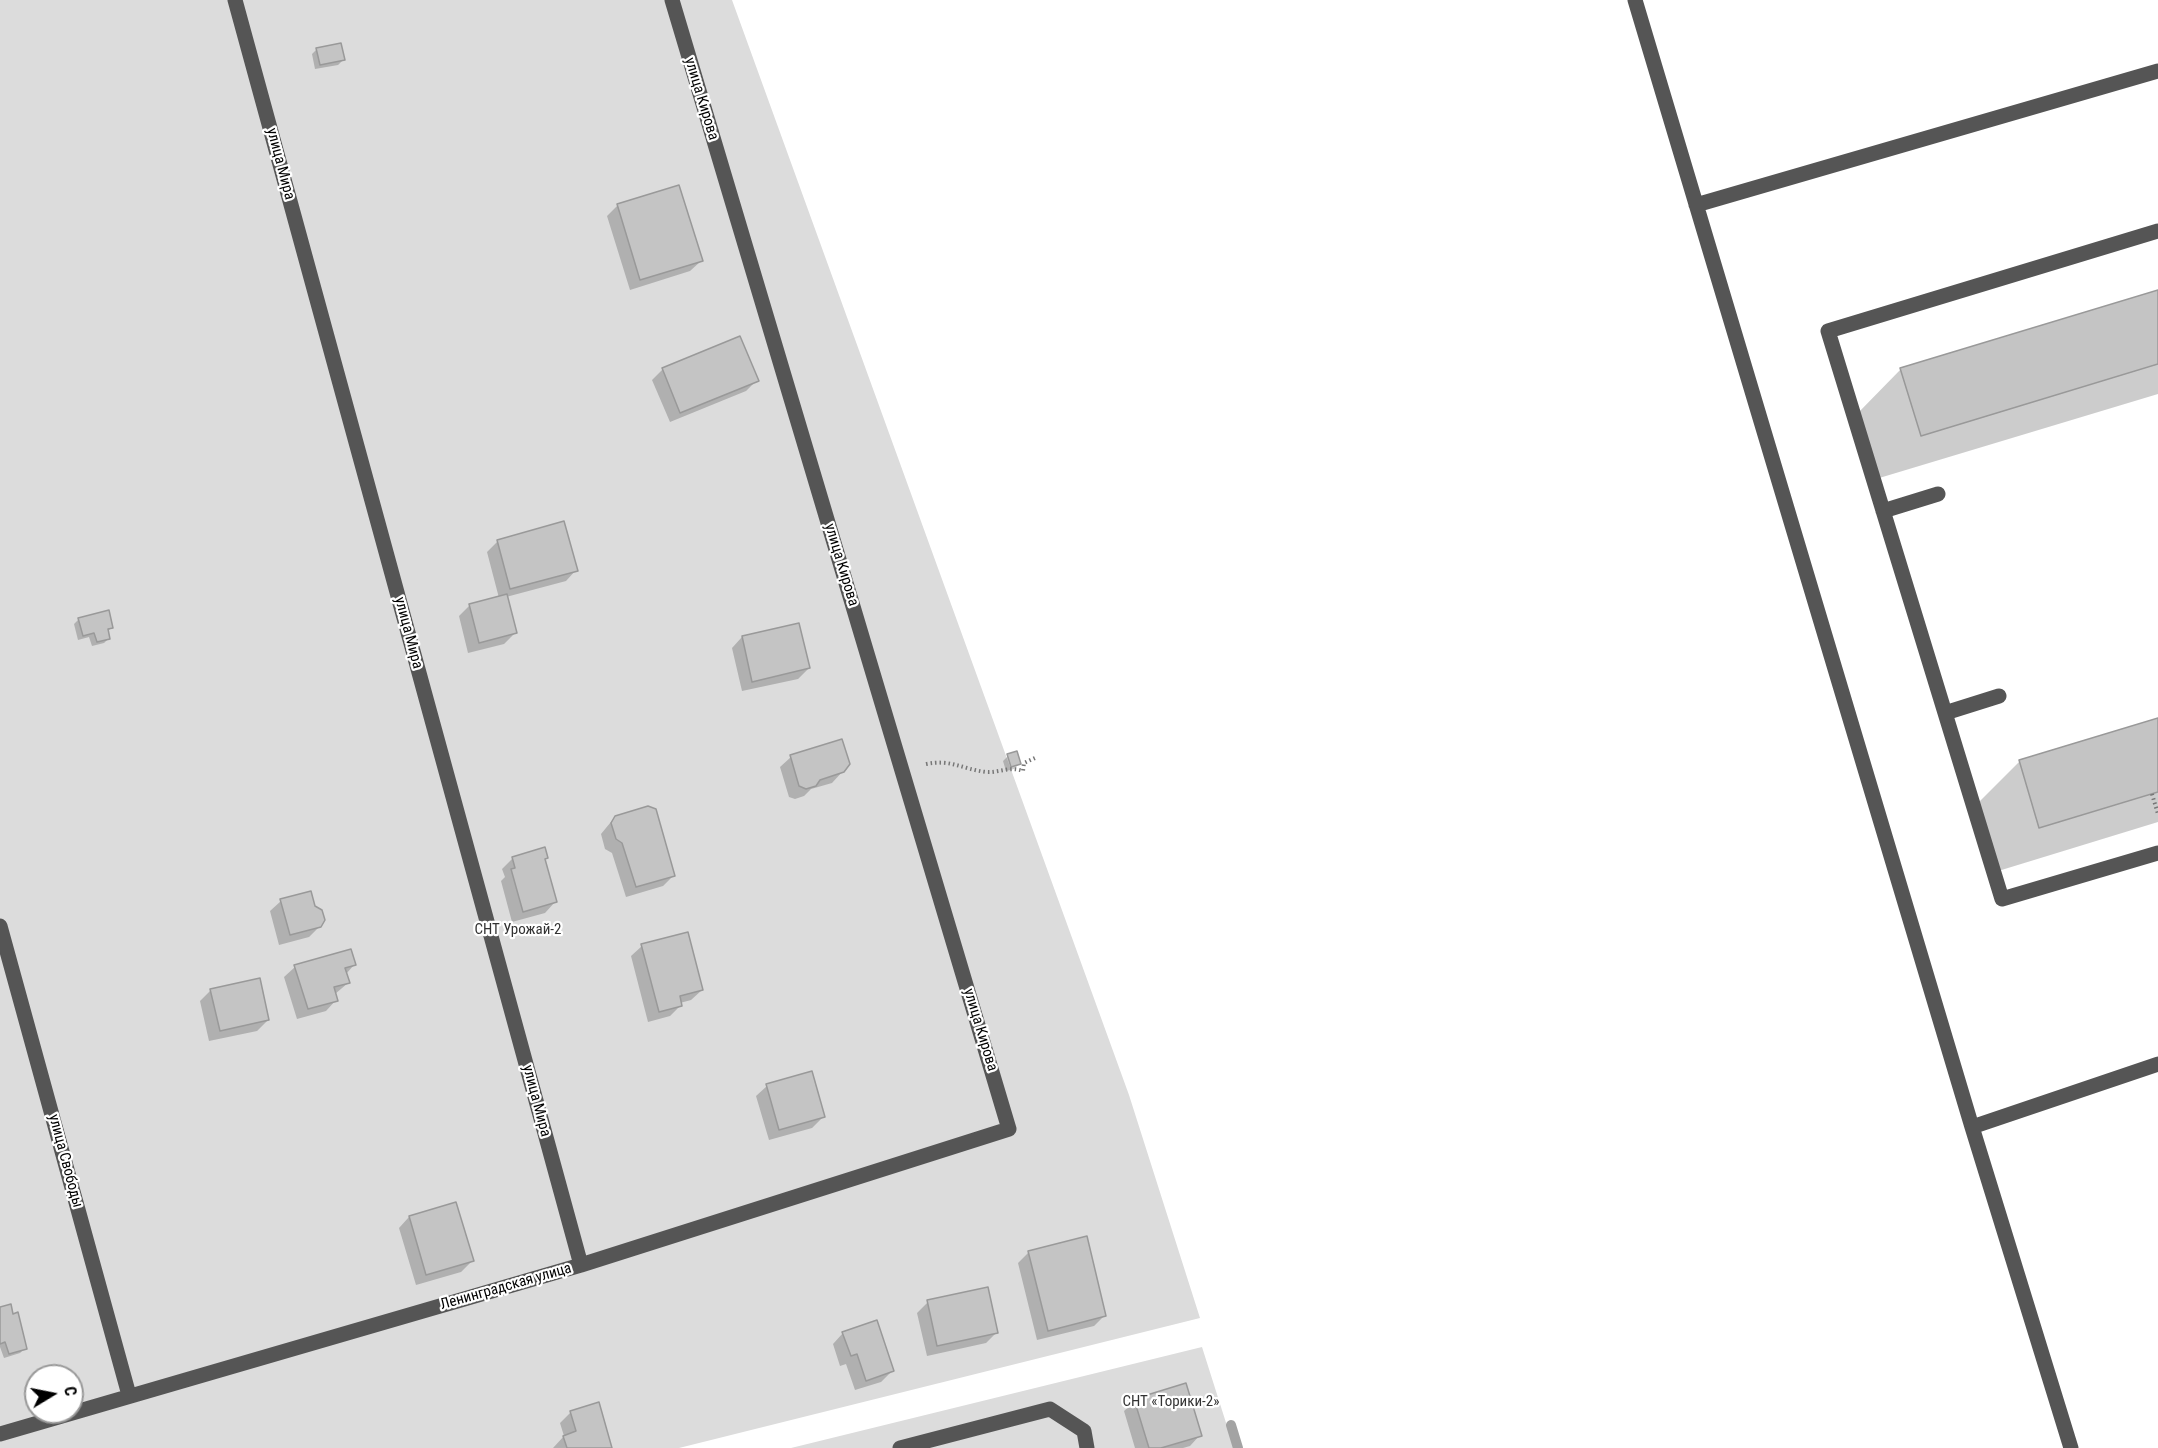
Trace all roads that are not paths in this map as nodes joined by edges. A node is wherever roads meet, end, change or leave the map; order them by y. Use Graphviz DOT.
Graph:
graph roads {
  1 [pos="235,0"];
  2 [pos="672,0"];
  3 [pos="1635,0"];
  4 [pos="2158,72"];
  5 [pos="1696,205"];
  6 [pos="2158,231"];
  7 [pos="1938,494"];
  8 [pos="1883,511"];
  9 [pos="1999,696"];
  10 [pos="1945,713"];
  11 [pos="2158,853"];
  12 [pos="0,926"];
  13 [pos="2158,1064"];
  14 [pos="1972,1127"];
  15 [pos="1009,1129"];
  16 [pos="581,1265"];
  17 [pos="129,1395"];
  18 [pos="0,1434"];
  19 [pos="900,1448"];
  20 [pos="1088,1448"];
  21 [pos="2071,1448"];
  1 -- 16 [label="street, улица Мира"];
  2 -- 15 [label="street, улица Кирова"];
  3 -- 5 [label="street"];
  4 -- 5 [label="street"];
  5 -- 14 [label="street"];
  6 -- 8 [label="street"];
  7 -- 8 [label="street"];
  8 -- 10 [label="street"];
  9 -- 10 [label="street"];
  10 -- 11 [label="street"];
  12 -- 17 [label="street, улица Свободы"];
  13 -- 14 [label="street"];
  14 -- 21 [label="street"];
  15 -- 16 [label="street, Ленинградская улица"];
  16 -- 17 [label="street, Ленинградская улица"];
  17 -- 18 [label="street, Ленинградская улица"];
  19 -- 20 [label="street"];
}
